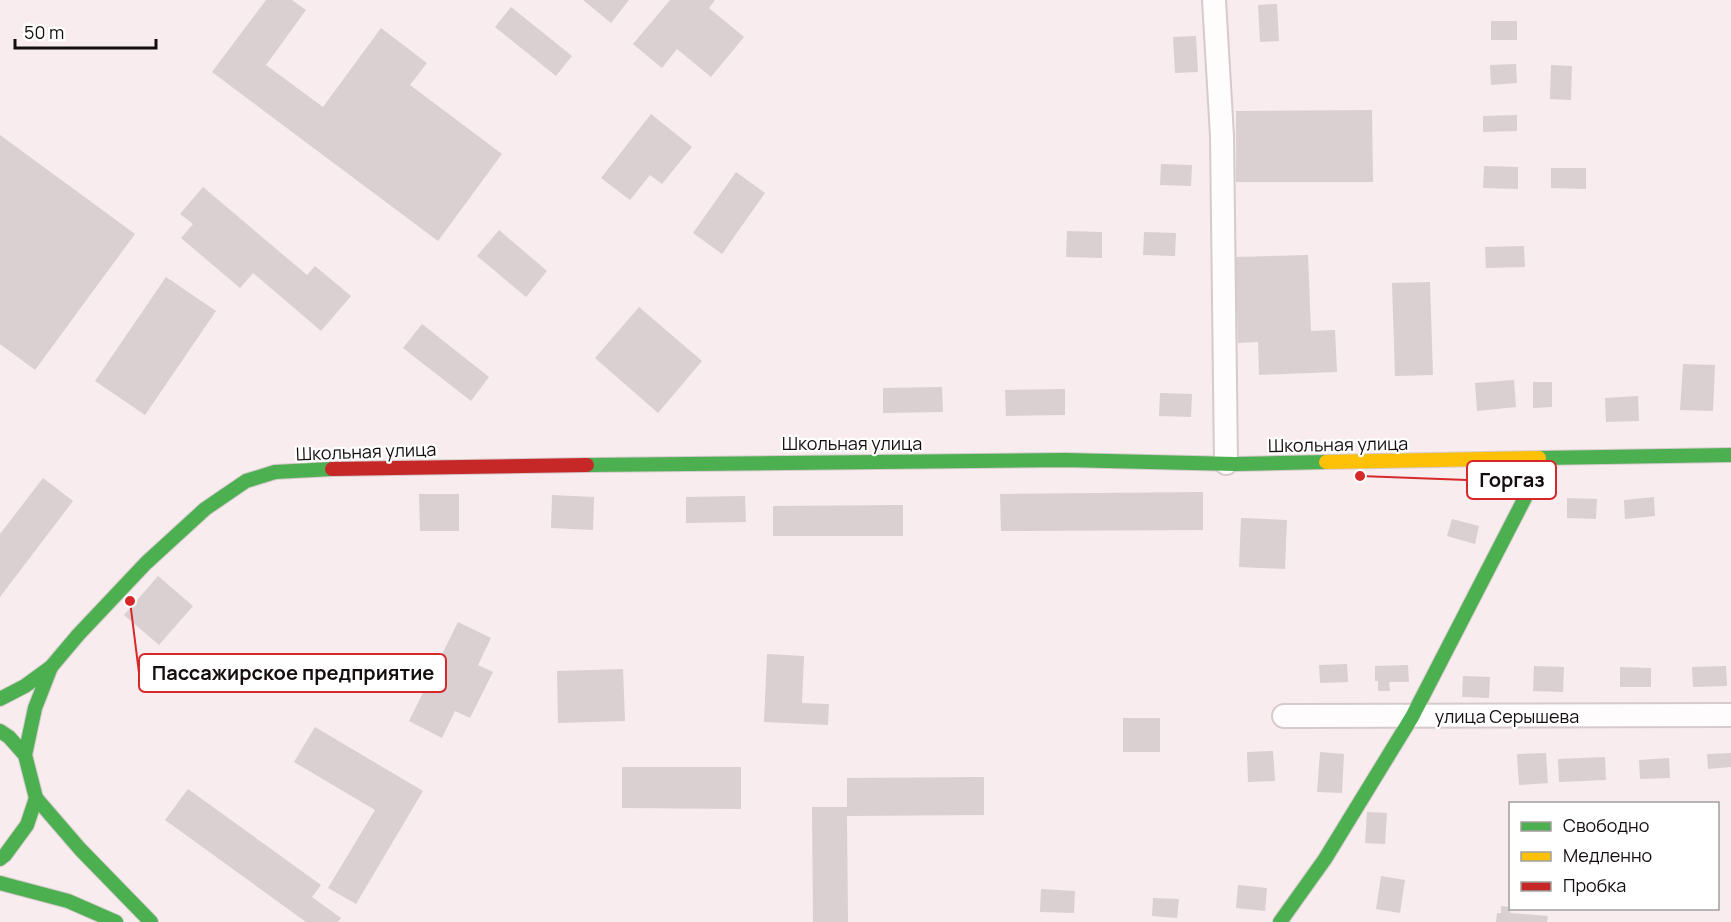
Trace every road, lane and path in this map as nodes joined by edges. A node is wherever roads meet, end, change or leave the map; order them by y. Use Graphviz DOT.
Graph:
graph roads {
  1 [pos="1214,0"];
  2 [pos="1731,455"];
  3 [pos="1545,459"];
  4 [pos="1226,464"];
  5 [pos="51,667"];
  6 [pos="0,699"];
  7 [pos="1731,715"];
  8 [pos="1284,716"];
  9 [pos="1412,717"];
  10 [pos="0,731"];
  11 [pos="25,755"];
  12 [pos="36,798"];
  13 [pos="0,859"];
  14 [pos="0,883"];
  15 [pos="116,922"];
  16 [pos="151,922"];
  17 [pos="1280,922"];
  1 -- 4 [label="street"];
  2 -- 3 [label="main road, Школьная улица"];
  3 -- 4 [label="main road, Школьная улица"];
  3 -- 9 [label="main road"];
  4 -- 5 [label="main road, Школьная улица"];
  5 -- 6 [label="main road"];
  5 -- 11 [label="main road"];
  7 -- 9 [label="street, улица Серышева"];
  8 -- 9 [label="street, улица Серышева"];
  9 -- 17 [label="main road"];
  10 -- 11 [label="main road"];
  11 -- 12 [label="main road"];
  12 -- 13 [label="main road"];
  12 -- 16 [label="main road"];
  14 -- 15 [label="main road"];
}
